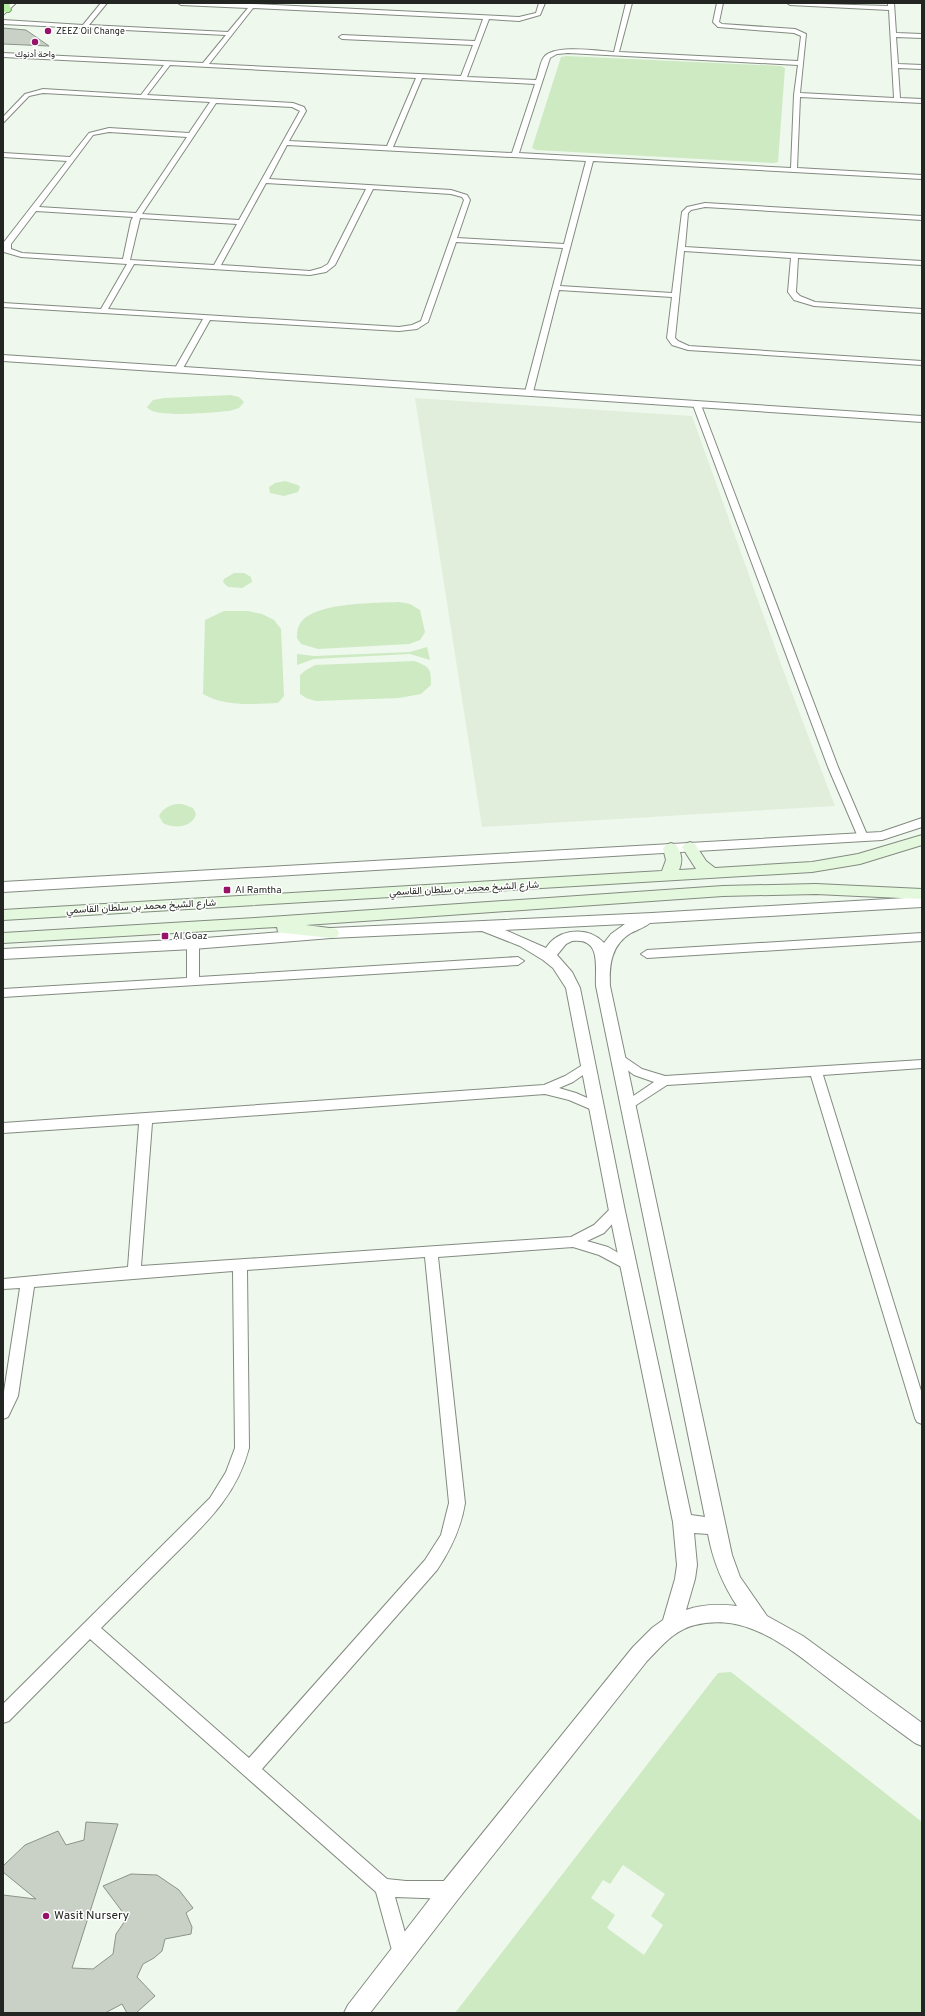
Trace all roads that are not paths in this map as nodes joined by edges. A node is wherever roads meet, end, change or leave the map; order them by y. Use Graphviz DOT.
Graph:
graph roads {
  1 [pos="13,3"];
  2 [pos="104,3"];
  3 [pos="181,3"];
  4 [pos="316,3"];
  5 [pos="542,3"];
  6 [pos="629,3"];
  7 [pos="720,3"];
  8 [pos="790,3"];
  9 [pos="891,5"];
  10 [pos="252,6"];
  11 [pos="4,8"];
  12 [pos="312,9"];
  13 [pos="487,17"];
  14 [pos="3,22"];
  15 [pos="84,27"];
  16 [pos="230,34"];
  17 [pos="894,35"];
  18 [pos="922,36"];
  19 [pos="342,37"];
  20 [pos="477,43"];
  21 [pos="616,54"];
  22 [pos="3,55"];
  23 [pos="800,63"];
  24 [pos="168,64"];
  25 [pos="205,65"];
  26 [pos="896,66"];
  27 [pos="922,68"];
  28 [pos="420,76"];
  29 [pos="464,78"];
  30 [pos="539,82"];
  31 [pos="797,95"];
  32 [pos="142,96"];
  33 [pos="897,100"];
  34 [pos="214,101"];
  35 [pos="922,101"];
  36 [pos="3,122"];
  37 [pos="191,135"];
  38 [pos="286,143"];
  39 [pos="390,148"];
  40 [pos="3,155"];
  41 [pos="515,155"];
  42 [pos="72,159"];
  43 [pos="590,159"];
  44 [pos="794,170"];
  45 [pos="922,178"];
  46 [pos="265,181"];
  47 [pos="370,188"];
  48 [pos="34,209"];
  49 [pos="137,215"];
  50 [pos="922,218"];
  51 [pos="242,222"];
  52 [pos="454,240"];
  53 [pos="567,246"];
  54 [pos="681,249"];
  55 [pos="795,256"];
  56 [pos="129,262"];
  57 [pos="922,263"];
  58 [pos="216,268"];
  59 [pos="556,288"];
  60 [pos="676,295"];
  61 [pos="3,305"];
  62 [pos="102,311"];
  63 [pos="922,311"];
  64 [pos="208,317"];
  65 [pos="3,358"];
  66 [pos="922,363"];
  67 [pos="178,370"];
  68 [pos="529,392"];
  69 [pos="697,405"];
  70 [pos="922,419"];
  71 [pos="922,822"];
  72 [pos="863,837"];
  73 [pos="922,840"];
  74 [pos="690,847"];
  75 [pos="670,848"];
  76 [pos="713,874"];
  77 [pos="665,877"];
  78 [pos="3,887"];
  79 [pos="922,894"];
  80 [pos="922,902"];
  81 [pos="3,906"];
  82 [pos="45,913"];
  83 [pos="3,915"];
  84 [pos="652,918"];
  85 [pos="255,923"];
  86 [pos="480,926"];
  87 [pos="332,933"];
  88 [pos="922,937"];
  89 [pos="3,938"];
  90 [pos="193,944"];
  91 [pos="3,954"];
  92 [pos="647,954"];
  93 [pos="549,956"];
  94 [pos="603,957"];
  95 [pos="518,960"];
  96 [pos="193,981"];
  97 [pos="3,993"];
  98 [pos="617,1056"];
  99 [pos="922,1064"];
  100 [pos="589,1065"];
  101 [pos="816,1071"];
  102 [pos="665,1081"];
  103 [pos="546,1089"];
  104 [pos="627,1106"];
  105 [pos="597,1107"];
  106 [pos="146,1119"];
  107 [pos="3,1128"];
  108 [pos="617,1211"];
  109 [pos="573,1242"];
  110 [pos="431,1253"];
  111 [pos="240,1265"];
  112 [pos="629,1266"];
  113 [pos="134,1272"];
  114 [pos="28,1282"];
  115 [pos="3,1284"];
  116 [pos="3,1413"];
  117 [pos="922,1418"];
  118 [pos="683,1522"];
  119 [pos="716,1524"];
  120 [pos="759,1621"];
  121 [pos="671,1626"];
  122 [pos="90,1629"];
  123 [pos="3,1715"];
  124 [pos="922,1736"];
  125 [pos="250,1770"];
  126 [pos="383,1887"];
  127 [pos="451,1890"];
  128 [pos="402,1956"];
  129 [pos="356,2013"];
  1 -- 11 [label="street"];
  2 -- 15 [label="street"];
  3 -- 10 [label="street"];
  4 -- 12 [label="street"];
  5 -- 13 [label="street"];
  6 -- 21 [label="street"];
  7 -- 23 [label="street"];
  8 -- 9 [label="street"];
  9 -- 17 [label="street"];
  10 -- 12 [label="street"];
  10 -- 16 [label="street"];
  12 -- 13 [label="street"];
  13 -- 20 [label="street"];
  14 -- 15 [label="street"];
  15 -- 16 [label="street"];
  16 -- 25 [label="street"];
  17 -- 18 [label="street"];
  17 -- 26 [label="street"];
  19 -- 20 [label="street"];
  20 -- 29 [label="street"];
  21 -- 23 [label="street"];
  21 -- 30 [label="street"];
  22 -- 24 [label="street"];
  23 -- 31 [label="street"];
  24 -- 25 [label="street"];
  24 -- 32 [label="street"];
  25 -- 28 [label="street"];
  26 -- 27 [label="street"];
  26 -- 33 [label="street"];
  28 -- 29 [label="street"];
  28 -- 39 [label="street"];
  29 -- 30 [label="street"];
  30 -- 41 [label="street"];
  31 -- 33 [label="street"];
  31 -- 44 [label="street"];
  32 -- 34 [label="street"];
  32 -- 36 [label="street"];
  33 -- 35 [label="street"];
  34 -- 37 [label="street"];
  34 -- 38 [label="street"];
  37 -- 42 [label="street"];
  37 -- 49 [label="street"];
  38 -- 39 [label="street"];
  38 -- 46 [label="street"];
  39 -- 41 [label="street"];
  40 -- 42 [label="street"];
  41 -- 43 [label="street"];
  42 -- 48 [label="street"];
  43 -- 44 [label="street"];
  43 -- 53 [label="street"];
  44 -- 45 [label="street"];
  46 -- 47 [label="street"];
  46 -- 51 [label="street"];
  47 -- 52 [label="street"];
  47 -- 58 [label="street"];
  48 -- 49 [label="street"];
  48 -- 56 [label="street"];
  49 -- 51 [label="street"];
  49 -- 56 [label="street"];
  50 -- 54 [label="street"];
  51 -- 58 [label="street"];
  52 -- 53 [label="street"];
  52 -- 64 [label="street"];
  53 -- 59 [label="street"];
  54 -- 55 [label="street"];
  54 -- 60 [label="street"];
  55 -- 57 [label="street"];
  55 -- 63 [label="street"];
  56 -- 58 [label="street"];
  56 -- 62 [label="street"];
  59 -- 60 [label="street"];
  59 -- 68 [label="street"];
  60 -- 66 [label="street"];
  61 -- 62 [label="street"];
  62 -- 64 [label="street"];
  64 -- 67 [label="street"];
  65 -- 67 [label="street"];
  67 -- 68 [label="street"];
  68 -- 69 [label="street"];
  69 -- 70 [label="street"];
  69 -- 72 [label="street"];
  71 -- 72 [label="street"];
  72 -- 74 [label="street"];
  73 -- 76 [label="main road, شارع الشيخ محمد بن سلطان القاسمي"];
  74 -- 75 [label="street"];
  74 -- 76 [label="main road"];
  75 -- 77 [label="main road"];
  75 -- 78 [label="street"];
  76 -- 77 [label="main road, شارع الشيخ محمد بن سلطان القاسمي"];
  77 -- 82 [label="main road, شارع الشيخ محمد بن سلطان القاسمي"];
  79 -- 85 [label="main road, شارع الشيخ محمد بن سلطان القاسمي"];
  80 -- 84 [label="street"];
  81 -- 82 [label="main road"];
  82 -- 83 [label="main road, شارع الشيخ محمد بن سلطان القاسمي"];
  84 -- 86 [label="street"];
  84 -- 94 [label="street"];
  85 -- 87 [label="main road"];
  85 -- 89 [label="main road, شارع الشيخ محمد بن سلطان القاسمي"];
  86 -- 87 [label="street"];
  86 -- 93 [label="street"];
  87 -- 90 [label="street"];
  88 -- 92 [label="street"];
  90 -- 91 [label="street"];
  90 -- 96 [label="street"];
  93 -- 94 [label="street"];
  93 -- 100 [label="street"];
  94 -- 98 [label="street"];
  95 -- 96 [label="street"];
  96 -- 97 [label="street"];
  98 -- 102 [label="street"];
  98 -- 104 [label="street"];
  99 -- 101 [label="street"];
  100 -- 103 [label="street"];
  100 -- 105 [label="street"];
  101 -- 102 [label="street"];
  101 -- 117 [label="street"];
  102 -- 104 [label="street"];
  103 -- 105 [label="street"];
  103 -- 106 [label="street"];
  104 -- 119 [label="street"];
  105 -- 108 [label="street"];
  106 -- 107 [label="street"];
  106 -- 113 [label="street"];
  108 -- 109 [label="street"];
  108 -- 112 [label="street"];
  109 -- 110 [label="street"];
  109 -- 112 [label="street"];
  110 -- 111 [label="street"];
  110 -- 125 [label="street"];
  111 -- 113 [label="street"];
  111 -- 122 [label="street"];
  112 -- 118 [label="street"];
  113 -- 114 [label="street"];
  114 -- 115 [label="street"];
  114 -- 116 [label="street"];
  118 -- 119 [label="street"];
  118 -- 121 [label="street"];
  119 -- 120 [label="street"];
  120 -- 121 [label="street"];
  120 -- 124 [label="street"];
  121 -- 127 [label="street"];
  122 -- 123 [label="street"];
  122 -- 125 [label="street"];
  125 -- 126 [label="street"];
  126 -- 127 [label="street"];
  126 -- 128 [label="street"];
  127 -- 128 [label="street"];
  128 -- 129 [label="street"];
}
